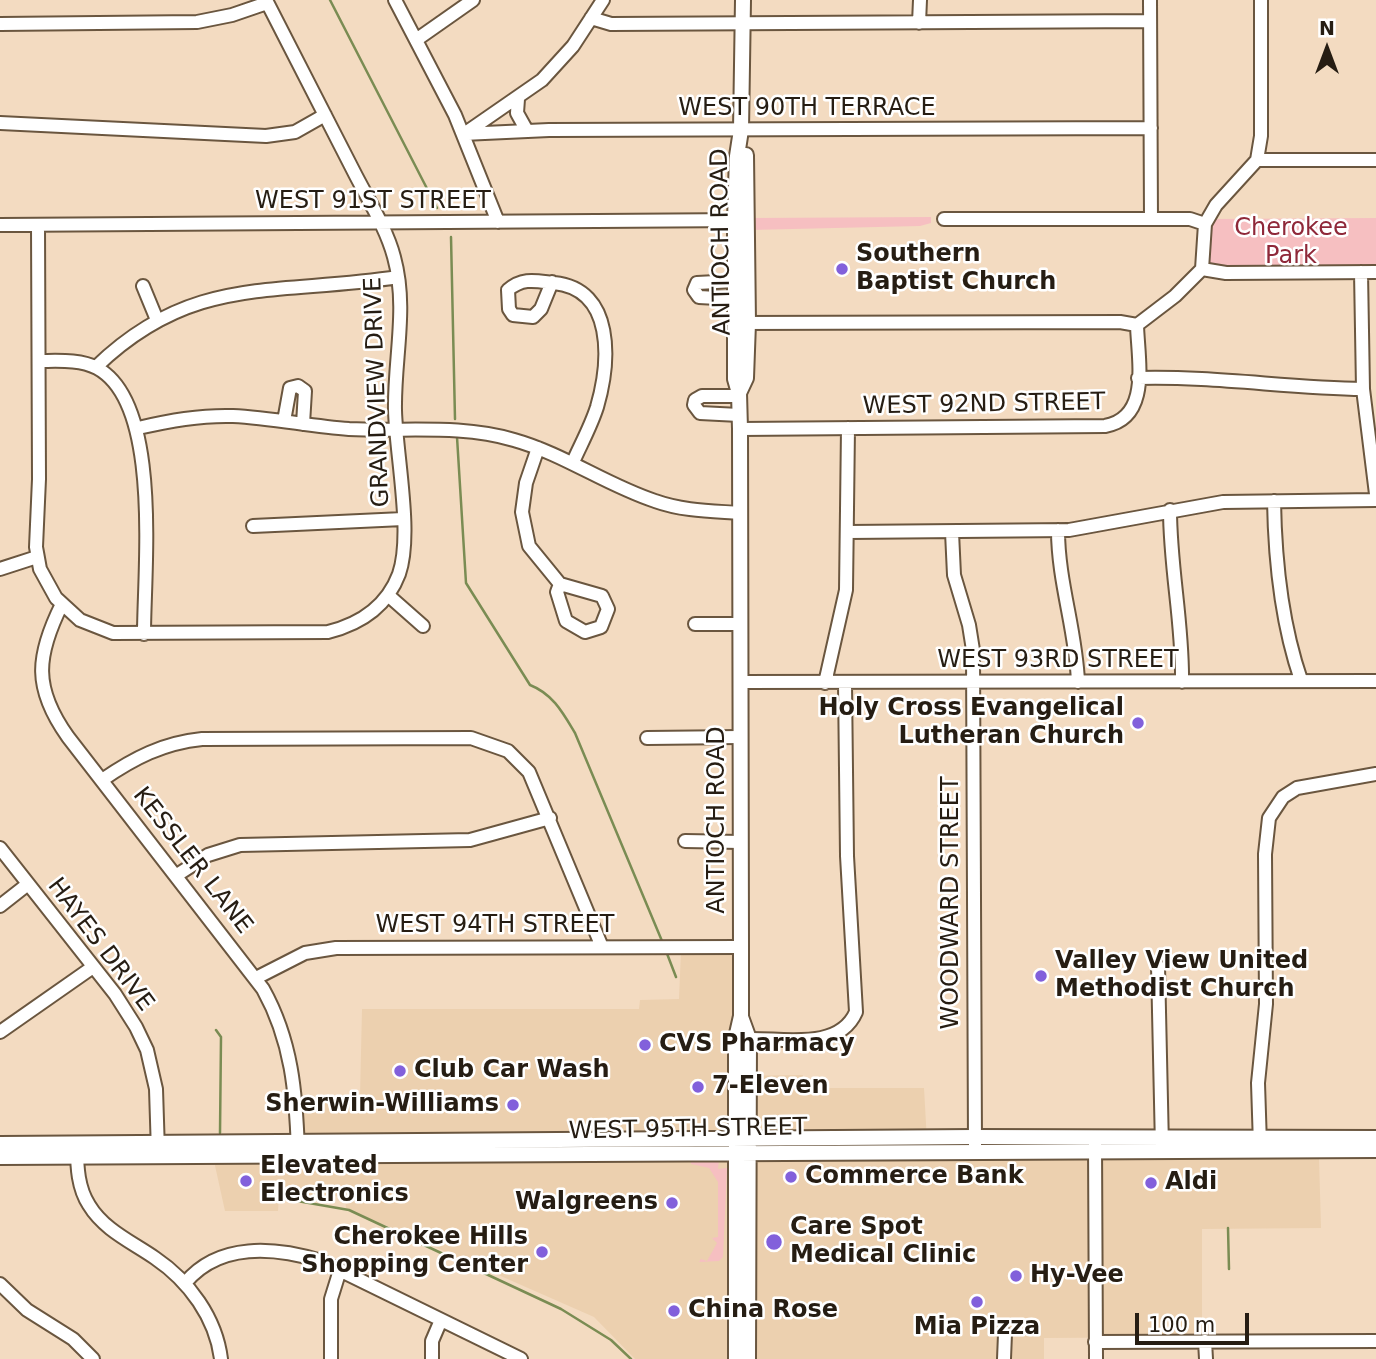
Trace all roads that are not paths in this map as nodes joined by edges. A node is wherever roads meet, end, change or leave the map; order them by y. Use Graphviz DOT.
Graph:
graph roads {
  1 [pos="395,0"];
  2 [pos="473,0"];
  3 [pos="603,0"];
  4 [pos="743,0"];
  5 [pos="919,0"];
  6 [pos="1150,0"];
  7 [pos="1261,0"];
  8 [pos="267,1"];
  9 [pos="591,18"];
  10 [pos="1150,21"];
  11 [pos="919,23"];
  12 [pos="0,24"];
  13 [pos="743,24"];
  14 [pos="416,40"];
  15 [pos="518,99"];
  16 [pos="325,115"];
  17 [pos="0,123"];
  18 [pos="1151,128"];
  19 [pos="741,130"];
  20 [pos="527,131"];
  21 [pos="463,134"];
  22 [pos="1256,160"];
  23 [pos="1376,160"];
  24 [pos="944,219"];
  25 [pos="1151,219"];
  26 [pos="741,220"];
  27 [pos="498,222"];
  28 [pos="380,223"];
  29 [pos="1205,224"];
  30 [pos="0,225"];
  31 [pos="38,225"];
  32 [pos="1202,269"];
  33 [pos="1361,272"];
  34 [pos="1376,272"];
  35 [pos="398,277"];
  36 [pos="735,281"];
  37 [pos="552,282"];
  38 [pos="143,286"];
  39 [pos="735,299"];
  40 [pos="157,320"];
  41 [pos="741,323"];
  42 [pos="1138,325"];
  43 [pos="39,361"];
  44 [pos="96,367"];
  45 [pos="1138,378"];
  46 [pos="1363,389"];
  47 [pos="739,395"];
  48 [pos="284,421"];
  49 [pos="739,422"];
  50 [pos="303,424"];
  51 [pos="138,428"];
  52 [pos="396,428"];
  53 [pos="848,428"];
  54 [pos="538,447"];
  55 [pos="572,461"];
  56 [pos="1376,494"];
  57 [pos="1274,500"];
  58 [pos="1376,500"];
  59 [pos="1170,510"];
  60 [pos="739,513"];
  61 [pos="403,519"];
  62 [pos="253,526"];
  63 [pos="1058,530"];
  64 [pos="848,532"];
  65 [pos="952,532"];
  66 [pos="37,557"];
  67 [pos="0,569"];
  68 [pos="560,584"];
  69 [pos="388,596"];
  70 [pos="62,604"];
  71 [pos="695,624"];
  72 [pos="739,624"];
  73 [pos="423,626"];
  74 [pos="144,634"];
  75 [pos="1301,680"];
  76 [pos="1376,681"];
  77 [pos="740,682"];
  78 [pos="973,682"];
  79 [pos="1078,682"];
  80 [pos="1182,682"];
  81 [pos="825,683"];
  82 [pos="845,684"];
  83 [pos="740,737"];
  84 [pos="647,738"];
  85 [pos="1376,774"];
  86 [pos="102,780"];
  87 [pos="550,818"];
  88 [pos="685,841"];
  89 [pos="741,842"];
  90 [pos="0,849"];
  91 [pos="177,875"];
  92 [pos="28,884"];
  93 [pos="0,906"];
  94 [pos="602,947"];
  95 [pos="741,947"];
  96 [pos="1158,966"];
  97 [pos="93,967"];
  98 [pos="256,978"];
  99 [pos="741,1016"];
  100 [pos="0,1032"];
  101 [pos="749,1039"];
  102 [pos="1376,1138"];
  103 [pos="0,1144"];
  104 [pos="975,1144"];
  105 [pos="1095,1144"];
  106 [pos="1162,1144"];
  107 [pos="1259,1144"];
  108 [pos="742,1146"];
  109 [pos="298,1149"];
  110 [pos="77,1150"];
  111 [pos="158,1150"];
  112 [pos="1376,1150"];
  113 [pos="0,1157"];
  114 [pos="340,1270"];
  115 [pos="185,1283"];
  116 [pos="0,1284"];
  117 [pos="442,1320"];
  118 [pos="1004,1334"];
  119 [pos="1205,1341"];
  120 [pos="1376,1341"];
  121 [pos="1095,1342"];
  122 [pos="93,1359"];
  123 [pos="221,1359"];
  124 [pos="331,1359"];
  125 [pos="432,1359"];
  126 [pos="521,1359"];
  127 [pos="736,1359"];
  128 [pos="748,1359"];
  129 [pos="1004,1359"];
  130 [pos="1096,1359"];
  131 [pos="1206,1359"];
  1 -- 14 [label="street"];
  2 -- 14 [label="street"];
  3 -- 9 [label="street"];
  4 -- 13 [label="main road, ANTIOCH ROAD"];
  5 -- 11 [label="street"];
  6 -- 10 [label="street"];
  7 -- 22 [label="street"];
  8 -- 12 [label="street"];
  8 -- 16 [label="street, GRANDVIEW DRIVE"];
  9 -- 13 [label="street"];
  9 -- 15 [label="street"];
  10 -- 11 [label="street"];
  10 -- 18 [label="street"];
  11 -- 13 [label="street"];
  13 -- 19 [label="main road, ANTIOCH ROAD"];
  14 -- 21 [label="street"];
  15 -- 20 [label="street"];
  15 -- 21 [label="street"];
  16 -- 17 [label="street"];
  16 -- 28 [label="street, GRANDVIEW DRIVE"];
  18 -- 19 [label="street, WEST 90TH TERRACE"];
  18 -- 25 [label="street"];
  19 -- 20 [label="street, WEST 90TH TERRACE"];
  19 -- 26 [label="main road, ANTIOCH ROAD"];
  20 -- 21 [label="street, WEST 90TH TERRACE"];
  21 -- 27 [label="street"];
  22 -- 23 [label="street"];
  22 -- 29 [label="street"];
  24 -- 25 [label="street"];
  25 -- 29 [label="street"];
  26 -- 27 [label="street, WEST 91ST STREET"];
  26 -- 36 [label="main road, ANTIOCH ROAD"];
  26 -- 41 [label="main road, ANTIOCH ROAD"];
  27 -- 28 [label="street, WEST 91ST STREET"];
  28 -- 31 [label="street, WEST 91ST STREET"];
  28 -- 35 [label="street, GRANDVIEW DRIVE"];
  29 -- 32 [label="street"];
  30 -- 31 [label="street, WEST 91ST STREET"];
  31 -- 43 [label="street"];
  32 -- 33 [label="street"];
  32 -- 42 [label="street"];
  33 -- 34 [label="street"];
  33 -- 46 [label="street"];
  35 -- 40 [label="street"];
  35 -- 52 [label="street, GRANDVIEW DRIVE"];
  36 -- 39 [label="main road, ANTIOCH ROAD"];
  36 -- 39 [label="street, ANTIOCH ROAD"];
  37 -- 55 [label="street"];
  38 -- 40 [label="street"];
  39 -- 41 [label="main road, ANTIOCH ROAD"];
  40 -- 44 [label="street"];
  41 -- 42 [label="street"];
  41 -- 47 [label="main road, ANTIOCH ROAD"];
  42 -- 45 [label="street"];
  43 -- 44 [label="street"];
  43 -- 66 [label="street"];
  44 -- 51 [label="street"];
  45 -- 46 [label="street, WEST 92ND STREET"];
  45 -- 53 [label="street, WEST 92ND STREET"];
  46 -- 56 [label="street"];
  47 -- 49 [label="main road, ANTIOCH ROAD"];
  47 -- 49 [label="street"];
  48 -- 50 [label="street"];
  48 -- 50 [label="street"];
  48 -- 51 [label="street"];
  49 -- 53 [label="street, WEST 92ND STREET"];
  49 -- 60 [label="main road, ANTIOCH ROAD"];
  50 -- 52 [label="street"];
  51 -- 74 [label="street"];
  52 -- 54 [label="street"];
  52 -- 61 [label="street, GRANDVIEW DRIVE"];
  53 -- 64 [label="street"];
  54 -- 55 [label="street"];
  54 -- 68 [label="street"];
  55 -- 60 [label="street"];
  57 -- 58 [label="street"];
  57 -- 59 [label="street"];
  57 -- 75 [label="street"];
  59 -- 63 [label="street"];
  59 -- 80 [label="street"];
  60 -- 72 [label="main road, ANTIOCH ROAD"];
  61 -- 62 [label="street"];
  61 -- 69 [label="street, GRANDVIEW DRIVE"];
  63 -- 65 [label="street"];
  63 -- 79 [label="street"];
  64 -- 65 [label="street"];
  64 -- 81 [label="street"];
  65 -- 78 [label="street, WOODWARD STREET"];
  66 -- 67 [label="street"];
  66 -- 70 [label="street"];
  68 -- 68 [label="street"];
  69 -- 73 [label="street"];
  69 -- 74 [label="street"];
  70 -- 74 [label="street"];
  70 -- 86 [label="street, KESSLER LANE"];
  71 -- 72 [label="street"];
  72 -- 77 [label="main road, ANTIOCH ROAD"];
  75 -- 76 [label="street, WEST 93RD STREET"];
  75 -- 80 [label="street, WEST 93RD STREET"];
  77 -- 81 [label="street, WEST 93RD STREET"];
  77 -- 83 [label="main road, ANTIOCH ROAD"];
  78 -- 79 [label="street, WEST 93RD STREET"];
  78 -- 82 [label="street, WEST 93RD STREET"];
  78 -- 104 [label="street, WOODWARD STREET"];
  79 -- 80 [label="street, WEST 93RD STREET"];
  81 -- 82 [label="street, WEST 93RD STREET"];
  82 -- 101 [label="street"];
  83 -- 84 [label="street"];
  83 -- 89 [label="main road, ANTIOCH ROAD"];
  85 -- 107 [label="street"];
  86 -- 87 [label="street"];
  86 -- 91 [label="street, KESSLER LANE"];
  87 -- 91 [label="street"];
  87 -- 94 [label="street"];
  88 -- 89 [label="street"];
  89 -- 95 [label="main road, ANTIOCH ROAD"];
  90 -- 92 [label="street, HAYES DRIVE"];
  91 -- 98 [label="street, KESSLER LANE"];
  92 -- 93 [label="street"];
  92 -- 97 [label="street, HAYES DRIVE"];
  94 -- 95 [label="street, WEST 94TH STREET"];
  94 -- 98 [label="street, WEST 94TH STREET"];
  95 -- 99 [label="main road, ANTIOCH ROAD"];
  96 -- 106 [label="street"];
  97 -- 100 [label="street"];
  97 -- 111 [label="street, HAYES DRIVE"];
  98 -- 109 [label="street, KESSLER LANE"];
  99 -- 101 [label="main road, ANTIOCH ROAD"];
  99 -- 108 [label="main road, ANTIOCH ROAD"];
  101 -- 108 [label="main road, ANTIOCH ROAD"];
  102 -- 107 [label="main road, WEST 95TH STREET"];
  103 -- 110 [label="main road, WEST 95TH STREET"];
  104 -- 105 [label="main road, WEST 95TH STREET"];
  104 -- 108 [label="main road, WEST 95TH STREET"];
  105 -- 106 [label="main road, WEST 95TH STREET"];
  105 -- 121 [label="street"];
  106 -- 107 [label="main road, WEST 95TH STREET"];
  107 -- 112 [label="main road, WEST 95TH STREET"];
  108 -- 109 [label="main road, WEST 95TH STREET"];
  108 -- 127 [label="main road, ANTIOCH ROAD"];
  108 -- 128 [label="main road, ANTIOCH ROAD"];
  109 -- 111 [label="main road, WEST 95TH STREET"];
  110 -- 111 [label="main road, WEST 95TH STREET"];
  110 -- 113 [label="main road, WEST 95TH STREET"];
  110 -- 115 [label="street"];
  114 -- 115 [label="street"];
  114 -- 117 [label="street"];
  114 -- 124 [label="street"];
  115 -- 123 [label="street"];
  116 -- 122 [label="street"];
  117 -- 125 [label="street"];
  117 -- 126 [label="street"];
  118 -- 129 [label="street"];
  119 -- 120 [label="street"];
  119 -- 121 [label="street"];
  119 -- 131 [label="street"];
  121 -- 130 [label="street"];
}
